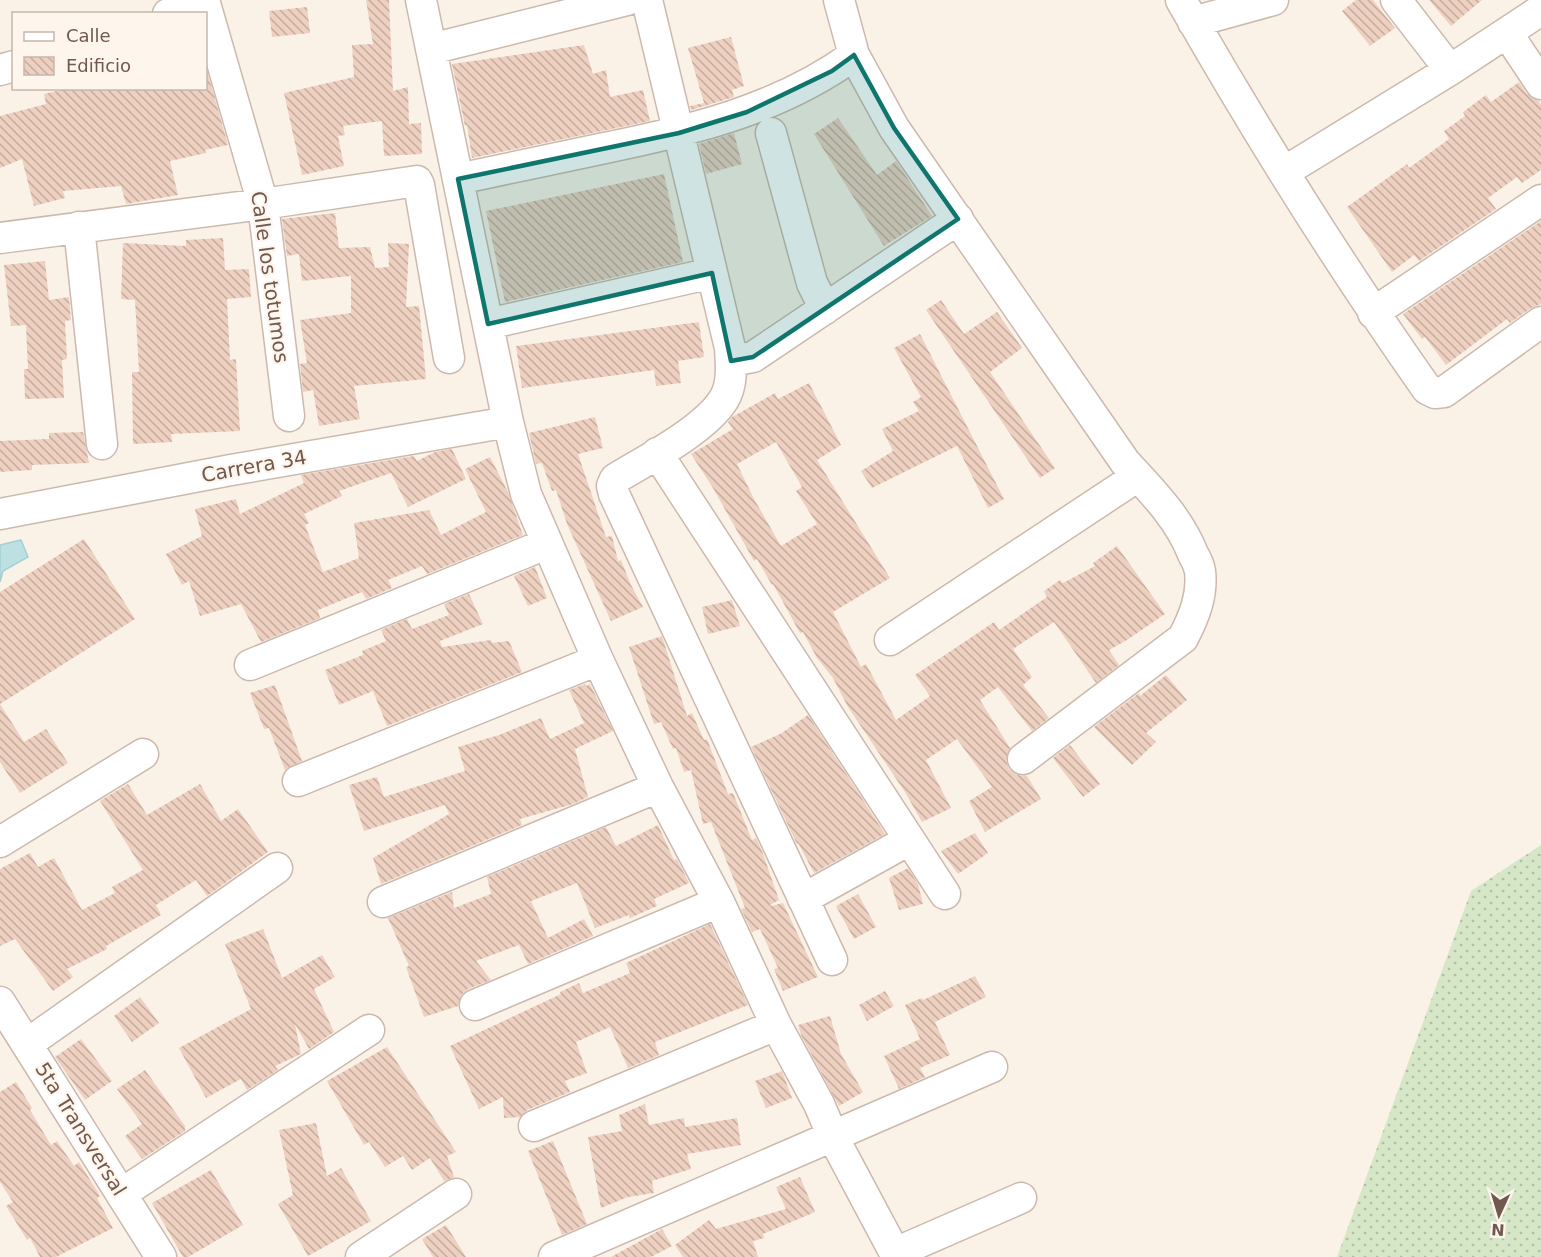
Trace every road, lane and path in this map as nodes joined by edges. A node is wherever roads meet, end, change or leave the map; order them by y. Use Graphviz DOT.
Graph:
graph roads {
  1 [pos="421,0"];
  2 [pos="627,0"];
  3 [pos="647,0"];
  4 [pos="839,0"];
  5 [pos="1274,0"];
  6 [pos="1396,0"];
  7 [pos="204,1"];
  8 [pos="1541,10"];
  9 [pos="1187,11"];
  10 [pos="174,12"];
  11 [pos="1507,33"];
  12 [pos="431,49"];
  13 [pos="854,55"];
  14 [pos="1450,70"];
  15 [pos="1541,84"];
  16 [pos="679,133"];
  17 [pos="771,133"];
  18 [pos="1284,172"];
  19 [pos="458,179"];
  20 [pos="1541,200"];
  21 [pos="263,204"];
  22 [pos="958,219"];
  23 [pos="79,227"];
  24 [pos="0,238"];
  25 [pos="712,273"];
  26 [pos="825,309"];
  27 [pos="1374,313"];
  28 [pos="1541,322"];
  29 [pos="488,324"];
  30 [pos="449,358"];
  31 [pos="731,361"];
  32 [pos="289,416"];
  33 [pos="508,422"];
  34 [pos="102,444"];
  35 [pos="657,453"];
  36 [pos="1138,476"];
  37 [pos="0,514"];
  38 [pos="546,544"];
  39 [pos="890,640"];
  40 [pos="598,660"];
  41 [pos="250,665"];
  42 [pos="143,754"];
  43 [pos="1023,759"];
  44 [pos="298,781"];
  45 [pos="658,787"];
  46 [pos="909,840"];
  47 [pos="0,842"];
  48 [pos="277,868"];
  49 [pos="945,894"];
  50 [pos="803,899"];
  51 [pos="383,902"];
  52 [pos="719,902"];
  53 [pos="832,960"];
  54 [pos="0,1002"];
  55 [pos="475,1005"];
  56 [pos="776,1025"];
  57 [pos="369,1030"];
  58 [pos="27,1044"];
  59 [pos="992,1067"];
  60 [pos="534,1126"];
  61 [pos="833,1137"];
  62 [pos="121,1194"];
  63 [pos="456,1194"];
  64 [pos="1021,1198"];
  65 [pos="896,1255"];
  66 [pos="160,1257"];
  67 [pos="361,1257"];
  68 [pos="554,1257"];
  1 -- 12 [label="street"];
  2 -- 12 [label="street"];
  3 -- 16 [label="street"];
  4 -- 13 [label="street"];
  5 -- 9 [label="street"];
  6 -- 14 [label="street"];
  7 -- 10 [label="street"];
  7 -- 21 [label="street, Calle los totumos"];
  8 -- 11 [label="street"];
  9 -- 18 [label="street"];
  11 -- 14 [label="street"];
  11 -- 15 [label="street"];
  12 -- 19 [label="street"];
  13 -- 16 [label="street"];
  13 -- 22 [label="street"];
  14 -- 18 [label="street"];
  16 -- 19 [label="street"];
  16 -- 25 [label="street"];
  17 -- 26 [label="street"];
  18 -- 27 [label="street"];
  19 -- 29 [label="street"];
  20 -- 27 [label="street"];
  21 -- 23 [label="street"];
  21 -- 30 [label="street"];
  21 -- 32 [label="street, Calle los totumos"];
  22 -- 26 [label="street"];
  22 -- 36 [label="street"];
  23 -- 24 [label="street"];
  23 -- 34 [label="street"];
  25 -- 29 [label="street"];
  25 -- 31 [label="street"];
  26 -- 31 [label="street"];
  27 -- 28 [label="street"];
  29 -- 33 [label="street"];
  31 -- 35 [label="street"];
  33 -- 37 [label="street, Carrera 34"];
  33 -- 38 [label="street"];
  35 -- 46 [label="street"];
  35 -- 50 [label="street"];
  36 -- 39 [label="street"];
  36 -- 43 [label="street"];
  38 -- 40 [label="street"];
  38 -- 41 [label="street"];
  40 -- 44 [label="street"];
  40 -- 45 [label="street"];
  42 -- 47 [label="street"];
  45 -- 51 [label="street"];
  45 -- 52 [label="street"];
  46 -- 49 [label="street"];
  46 -- 50 [label="street"];
  48 -- 58 [label="street"];
  50 -- 53 [label="street"];
  52 -- 55 [label="street"];
  52 -- 56 [label="street"];
  54 -- 58 [label="street, 5ta Transversal"];
  56 -- 60 [label="street"];
  56 -- 61 [label="street"];
  57 -- 62 [label="street"];
  58 -- 62 [label="street, 5ta Transversal"];
  59 -- 61 [label="street"];
  61 -- 65 [label="street"];
  61 -- 68 [label="street"];
  62 -- 66 [label="street, 5ta Transversal"];
  63 -- 67 [label="street"];
  64 -- 65 [label="street"];
}
